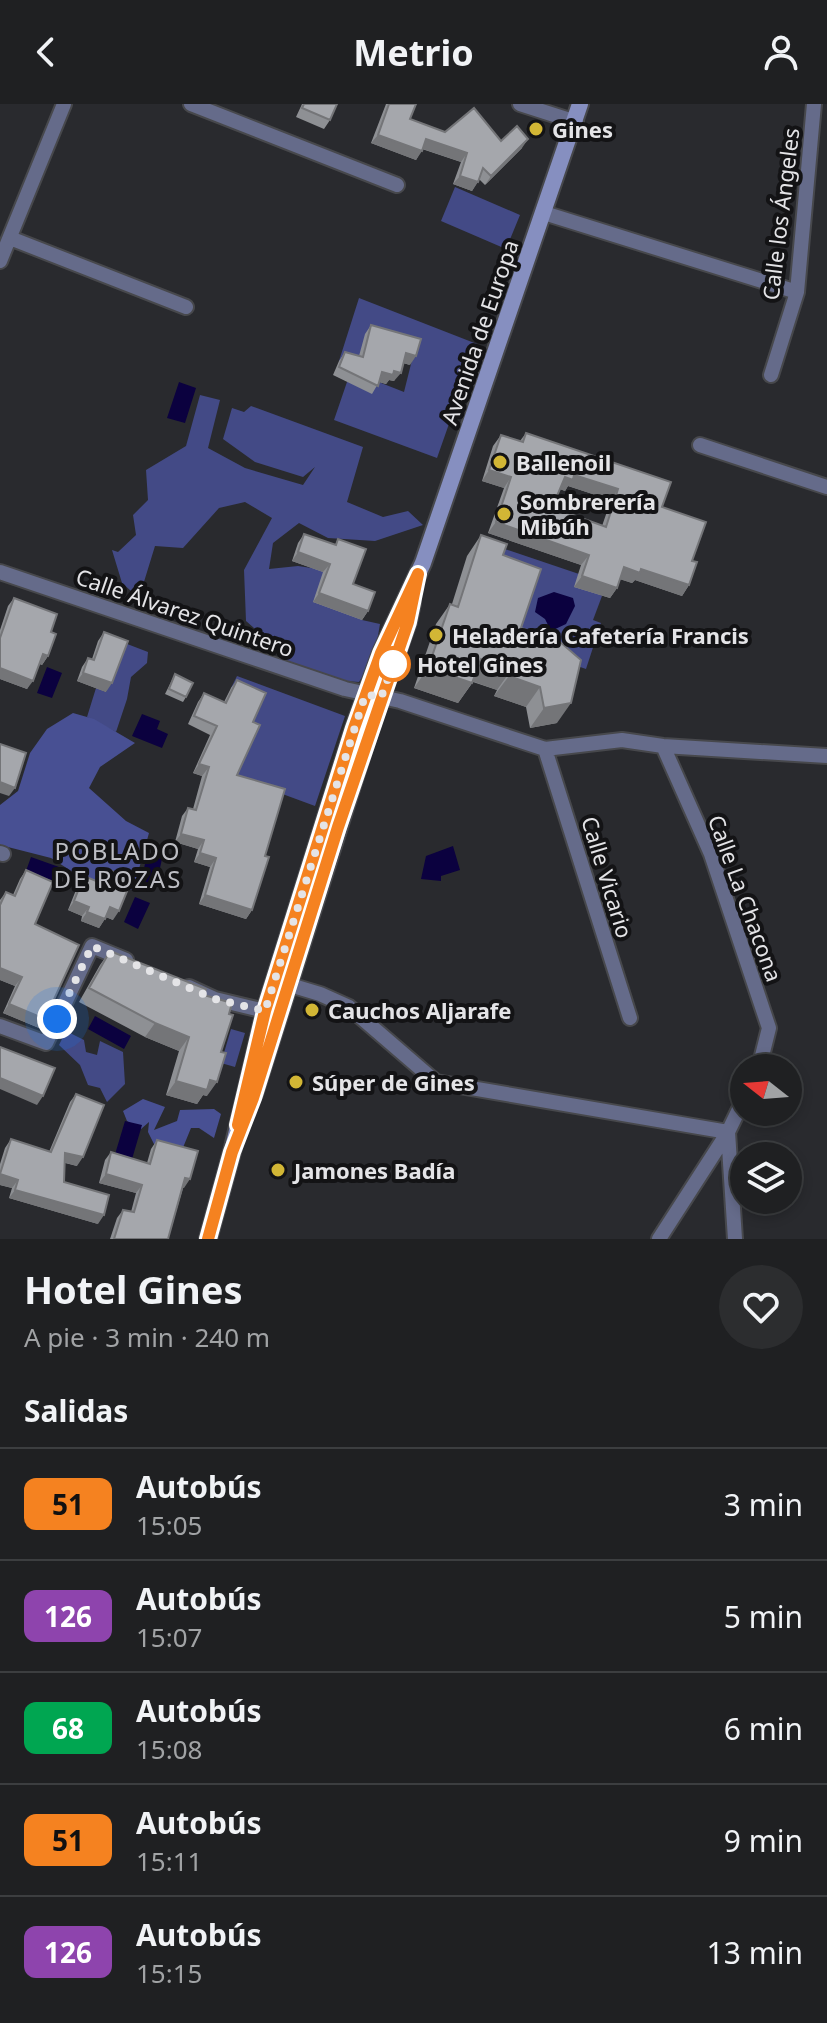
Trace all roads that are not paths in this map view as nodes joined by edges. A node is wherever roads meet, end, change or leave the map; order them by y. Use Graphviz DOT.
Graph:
graph roads {
  1 [pos="64,104"];
  2 [pos="191,104"];
  3 [pos="520,104"];
  4 [pos="580,104"];
  5 [pos="814,104"];
  6 [pos="576,122"];
  7 [pos="397,185"];
  8 [pos="544,213"];
  9 [pos="8,230"];
  10 [pos="0,261"];
  11 [pos="797,292"];
  12 [pos="186,307"];
  13 [pos="771,375"];
  14 [pos="700,445"];
  15 [pos="827,487"];
  16 [pos="0,572"];
  17 [pos="418,574"];
  18 [pos="374,695"];
  19 [pos="663,746"];
  20 [pos="545,749"];
  21 [pos="827,756"];
  22 [pos="289,929"];
  23 [pos="133,964"];
  24 [pos="174,981"];
  25 [pos="290,985"];
  26 [pos="265,1011"];
  27 [pos="630,1018"];
  28 [pos="0,1026"];
  29 [pos="762,1054"];
  30 [pos="731,1126"];
  31 [pos="728,1132"];
  32 [pos="232,1152"];
  33 [pos="208,1239"];
  34 [pos="661,1239"];
  35 [pos="735,1239"];
  1 -- 9 [label="street"];
  2 -- 7 [label="street"];
  3 -- 6 [label="street"];
  4 -- 6 [label="main road, Avenida de Europa"];
  5 -- 11 [label="street, Calle los Ángeles"];
  6 -- 8 [label="main road, Avenida de Europa"];
  8 -- 11 [label="street"];
  8 -- 17 [label="main road, Avenida de Europa"];
  9 -- 10 [label="street"];
  9 -- 12 [label="street"];
  11 -- 13 [label="street, Calle los Ángeles"];
  14 -- 15 [label="street"];
  16 -- 18 [label="street, Calle Álvarez Quintero"];
  17 -- 18 [label="main road, Avenida de Europa"];
  17 -- 18 [label="main road, Avenida de Europa"];
  18 -- 20 [label="street, Calle Álvarez Quintero"];
  18 -- 22 [label="main road, Avenida de Europa"];
  18 -- 25 [label="main road, Avenida de Europa"];
  19 -- 20 [label="street"];
  19 -- 21 [label="street"];
  19 -- 29 [label="street, Calle La Chacona"];
  20 -- 27 [label="street, Calle Vicario"];
  22 -- 25 [label="main road"];
  22 -- 26 [label="main road, Avenida de Europa"];
  23 -- 28 [label="street"];
  24 -- 26 [label="street"];
  25 -- 31 [label="street"];
  25 -- 32 [label="main road, Avenida de Europa"];
  26 -- 32 [label="main road, Avenida de Europa"];
  30 -- 31 [label="street"];
  31 -- 34 [label="street"];
  31 -- 35 [label="street"];
  32 -- 33 [label="main road, Avenida de Europa"];
}
